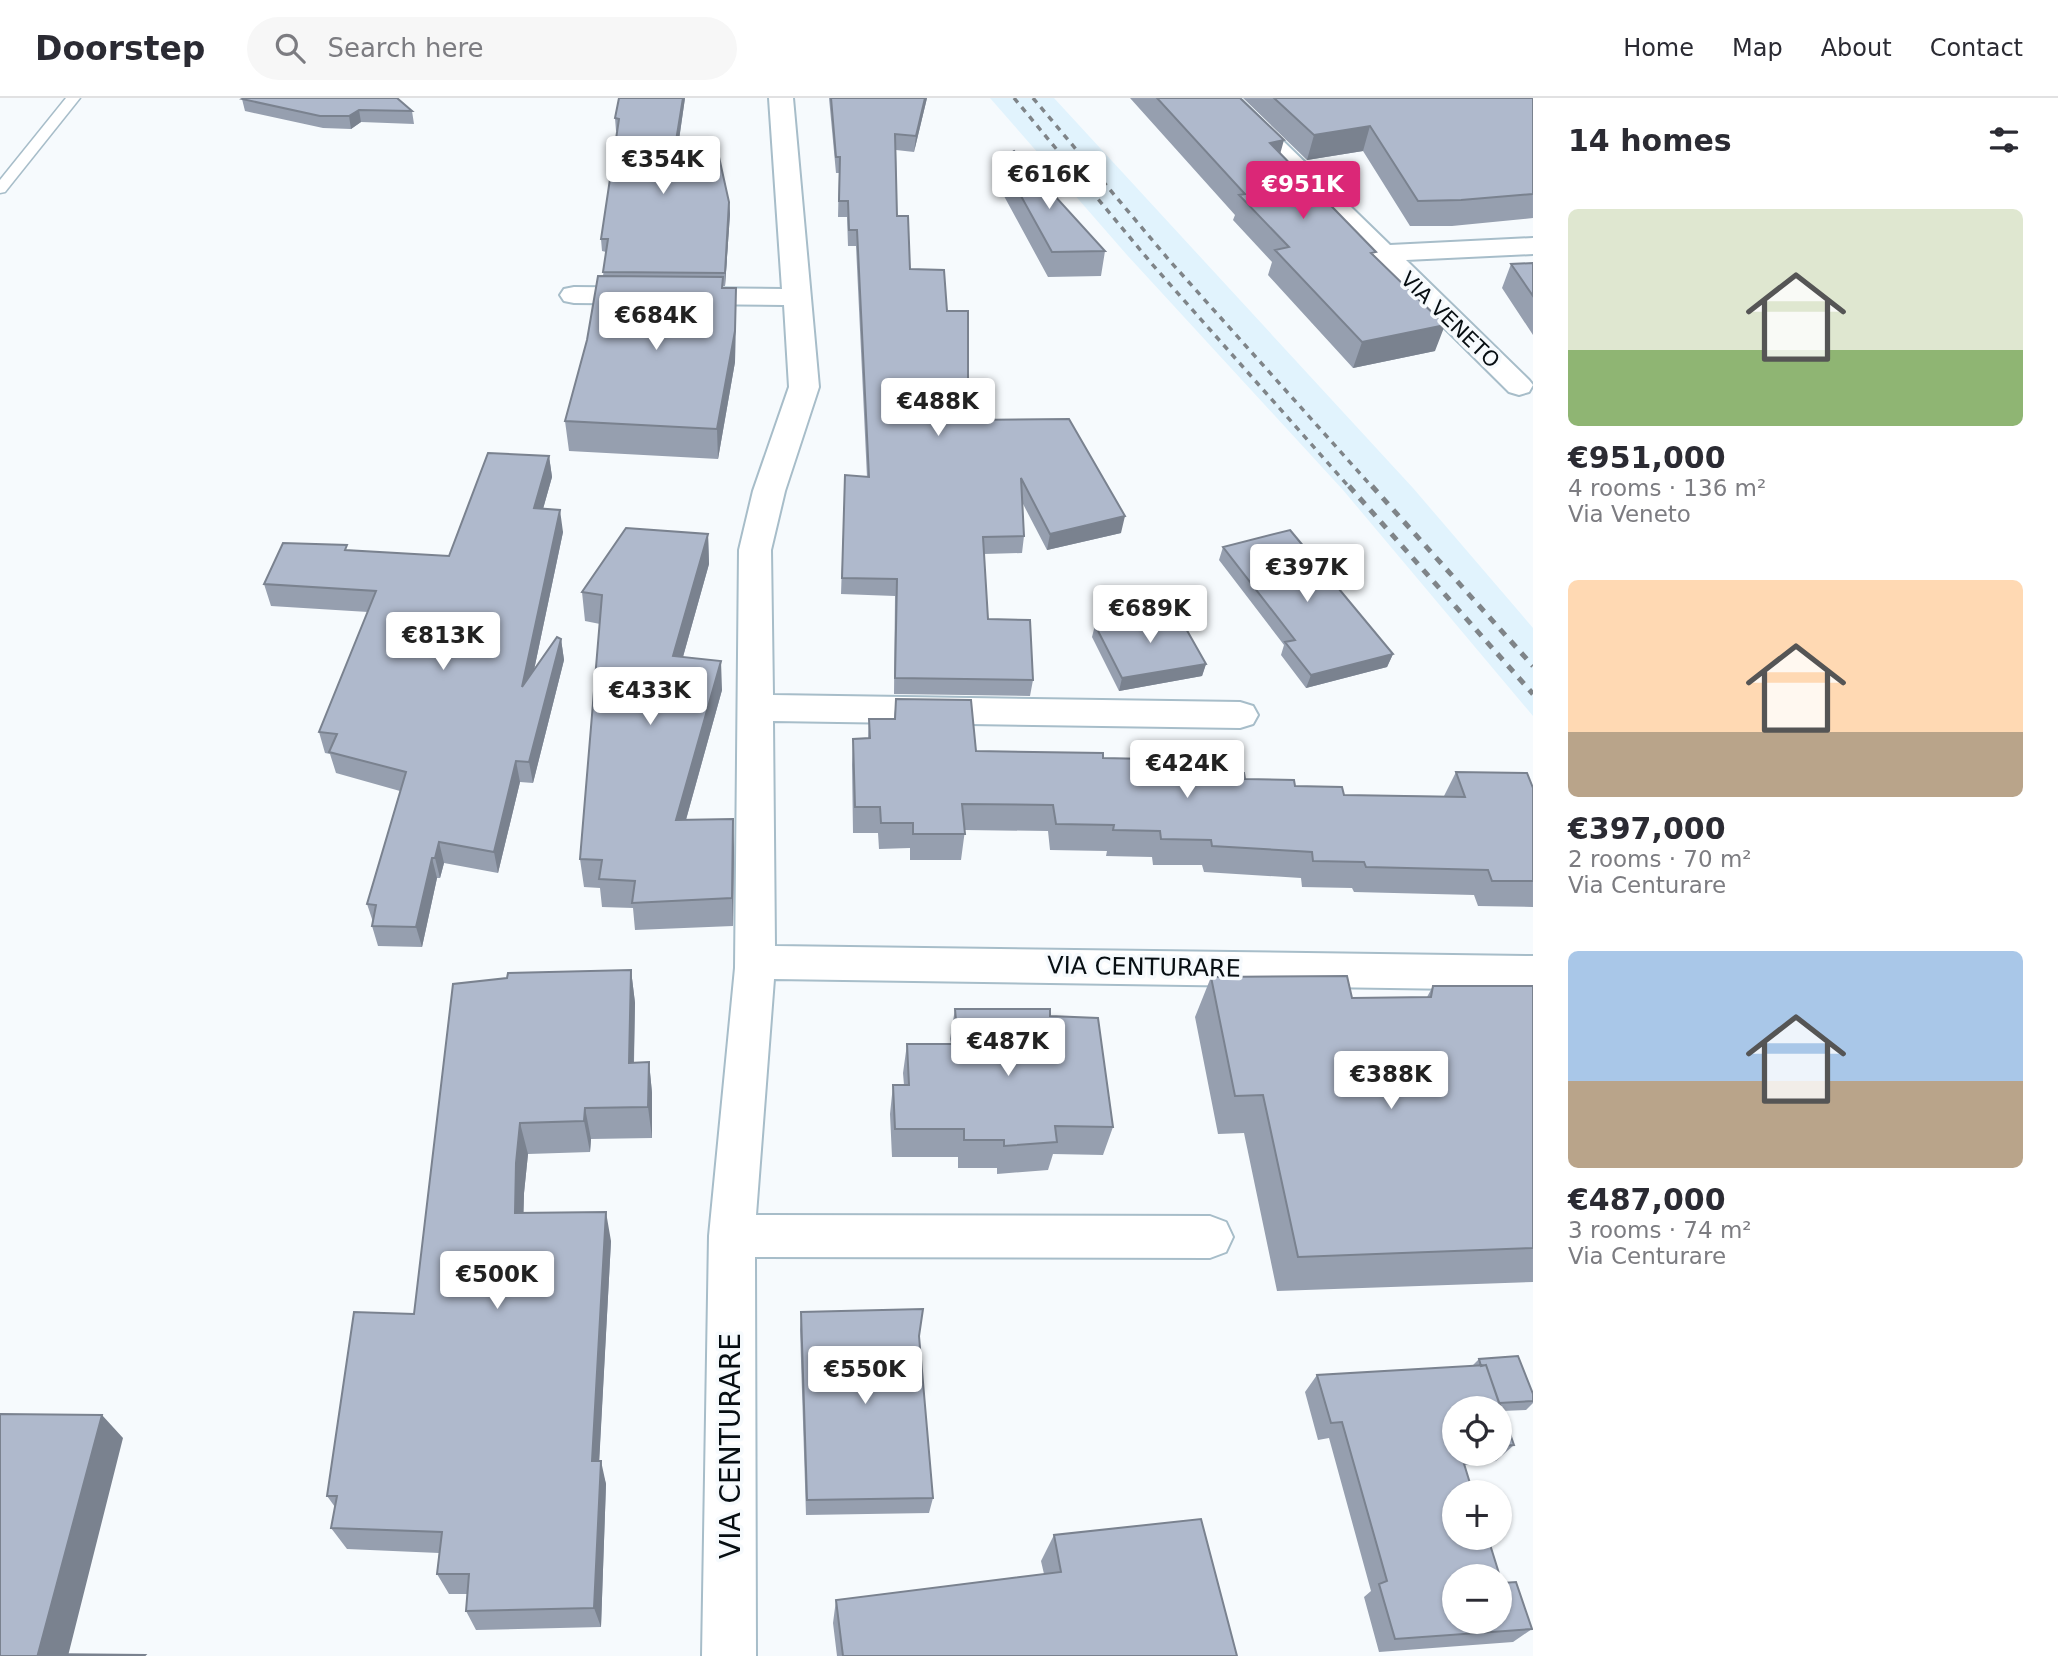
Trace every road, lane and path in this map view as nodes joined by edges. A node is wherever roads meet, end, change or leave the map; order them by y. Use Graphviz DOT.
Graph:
graph roads {
  1 [pos="73,98"];
  2 [pos="781,98"];
  3 [pos="1226,98"];
  4 [pos="0,189"];
  5 [pos="1533,246"];
  6 [pos="1381,253"];
  7 [pos="574,295"];
  8 [pos="796,297"];
  9 [pos="1518,386"];
  10 [pos="755,708"];
  11 [pos="1240,715"];
  12 [pos="755,962"];
  13 [pos="1533,973"];
  14 [pos="732,1236"];
  15 [pos="1210,1237"];
  16 [pos="729,1656"];
  1 -- 4 [label="lane"];
  2 -- 8 [label="street, VIA CENTURARE"];
  3 -- 6 [label="street, VIA VENETO"];
  5 -- 6 [label="street, VIA VENETO"];
  6 -- 9 [label="street, VIA VENETO"];
  7 -- 8 [label="street"];
  8 -- 10 [label="street, VIA CENTURARE"];
  10 -- 11 [label="street"];
  10 -- 12 [label="street, VIA CENTURARE"];
  12 -- 13 [label="street, VIA CENTURARE"];
  12 -- 14 [label="street, VIA CENTURARE"];
  14 -- 15 [label="street"];
  14 -- 16 [label="street, VIA CENTURARE"];
}
